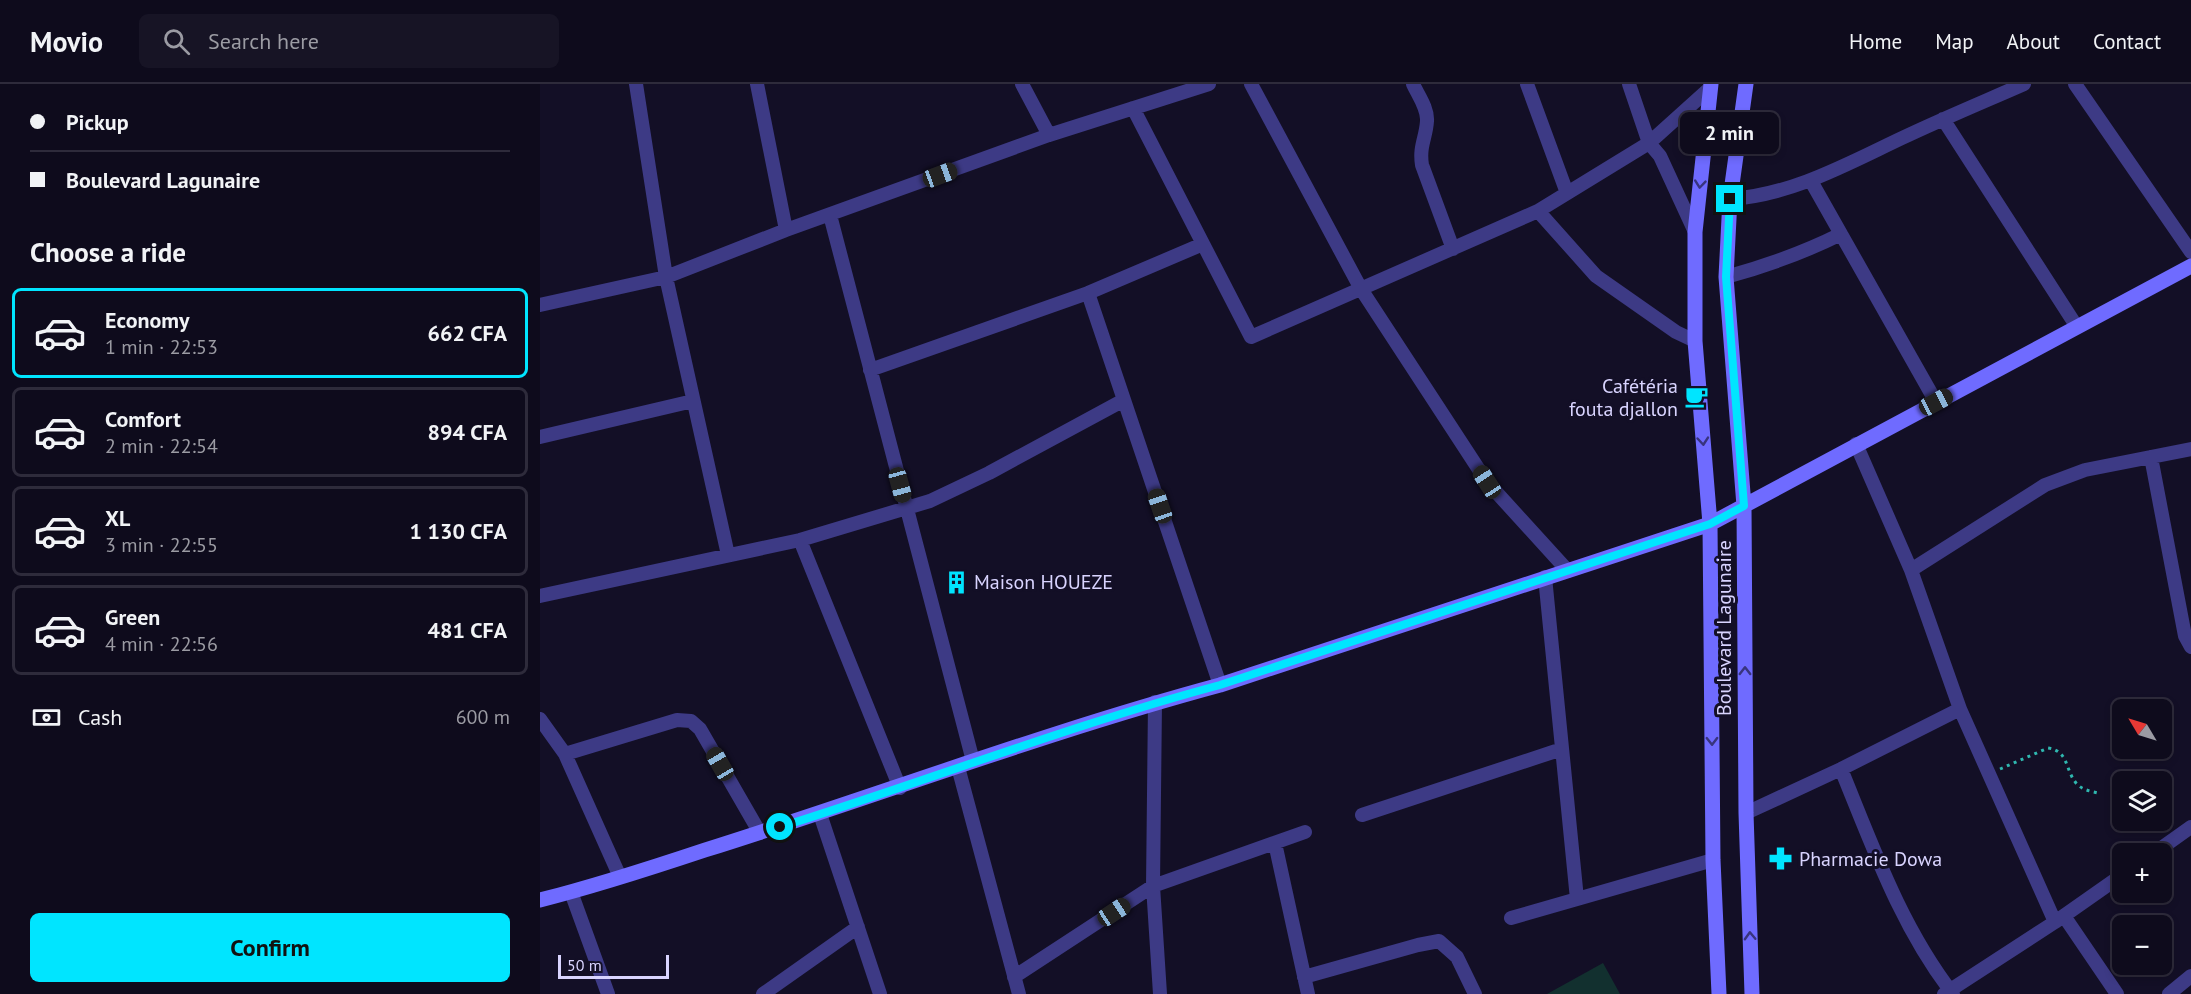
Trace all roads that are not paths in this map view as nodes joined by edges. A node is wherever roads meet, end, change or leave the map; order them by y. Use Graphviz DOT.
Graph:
graph roads {
  1 [pos="636,84"];
  2 [pos="757,84"];
  3 [pos="1022,84"];
  4 [pos="1209,84"];
  5 [pos="1251,84"];
  6 [pos="1413,84"];
  7 [pos="1527,84"];
  8 [pos="1629,84"];
  9 [pos="1746,84"];
  10 [pos="2024,84"];
  11 [pos="2075,84"];
  12 [pos="1711,86"];
  13 [pos="1132,108"];
  14 [pos="1943,119"];
  15 [pos="1049,135"];
  16 [pos="1649,143"];
  17 [pos="1811,181"];
  18 [pos="1567,193"];
  19 [pos="1730,199"];
  20 [pos="1538,211"];
  21 [pos="830,215"];
  22 [pos="786,230"];
  23 [pos="1695,232"];
  24 [pos="1841,234"];
  25 [pos="1203,244"];
  26 [pos="1453,249"];
  27 [pos="2191,252"];
  28 [pos="2191,266"];
  29 [pos="666,277"];
  30 [pos="1726,277"];
  31 [pos="1361,289"];
  32 [pos="1088,293"];
  33 [pos="540,305"];
  34 [pos="2077,327"];
  35 [pos="1695,341"];
  36 [pos="870,370"];
  37 [pos="1124,400"];
  38 [pos="693,401"];
  39 [pos="1936,402"];
  40 [pos="540,437"];
  41 [pos="1856,444"];
  42 [pos="2191,449"];
  43 [pos="2151,457"];
  44 [pos="1744,506"];
  45 [pos="907,508"];
  46 [pos="1710,524"];
  47 [pos="800,540"];
  48 [pos="728,555"];
  49 [pos="1911,570"];
  50 [pos="1568,571"];
  51 [pos="1545,577"];
  52 [pos="540,596"];
  53 [pos="2191,647"];
  54 [pos="1220,685"];
  55 [pos="1155,702"];
  56 [pos="1959,709"];
  57 [pos="540,719"];
  58 [pos="1562,749"];
  59 [pos="565,754"];
  60 [pos="966,764"];
  61 [pos="1841,769"];
  62 [pos="900,788"];
  63 [pos="1746,813"];
  64 [pos="820,814"];
  65 [pos="1362,815"];
  66 [pos="2191,827"];
  67 [pos="1305,832"];
  68 [pos="760,833"];
  69 [pos="1275,843"];
  70 [pos="2168,843"];
  71 [pos="1713,860"];
  72 [pos="620,877"];
  73 [pos="2112,882"];
  74 [pos="1154,886"];
  75 [pos="571,892"];
  76 [pos="1577,899"];
  77 [pos="540,900"];
  78 [pos="1511,918"];
  79 [pos="2060,919"];
  80 [pos="858,927"];
  81 [pos="2191,976"];
  82 [pos="1014,977"];
  83 [pos="1304,977"];
  84 [pos="1949,993"];
  85 [pos="608,994"];
  86 [pos="763,994"];
  87 [pos="880,994"];
  88 [pos="1019,994"];
  89 [pos="1160,994"];
  90 [pos="1308,994"];
  91 [pos="1474,994"];
  92 [pos="1719,994"];
  93 [pos="1752,994"];
  94 [pos="2117,994"];
  95 [pos="2169,994"];
  1 -- 29 [label="street"];
  2 -- 22 [label="street"];
  3 -- 15 [label="street"];
  4 -- 13 [label="street"];
  5 -- 31 [label="street"];
  6 -- 26 [label="street"];
  7 -- 18 [label="street"];
  8 -- 16 [label="street"];
  9 -- 19 [label="main road, Boulevard Lagunaire"];
  10 -- 14 [label="street"];
  11 -- 27 [label="street"];
  12 -- 16 [label="street"];
  12 -- 23 [label="main road, Boulevard Lagunaire, one-way"];
  13 -- 15 [label="street"];
  13 -- 25 [label="street"];
  14 -- 17 [label="street"];
  14 -- 34 [label="street"];
  15 -- 21 [label="street"];
  16 -- 18 [label="street"];
  16 -- 23 [label="street"];
  17 -- 19 [label="street"];
  17 -- 24 [label="street"];
  18 -- 20 [label="street"];
  19 -- 30 [label="main road, Boulevard Lagunaire"];
  20 -- 26 [label="street"];
  20 -- 35 [label="street"];
  21 -- 22 [label="street"];
  21 -- 36 [label="street"];
  22 -- 29 [label="street"];
  23 -- 35 [label="main road, Boulevard Lagunaire"];
  24 -- 30 [label="street"];
  24 -- 39 [label="street"];
  25 -- 31 [label="street"];
  25 -- 32 [label="street"];
  26 -- 31 [label="street"];
  28 -- 34 [label="main road"];
  29 -- 33 [label="street"];
  29 -- 38 [label="street"];
  30 -- 44 [label="main road, Boulevard Lagunaire"];
  31 -- 50 [label="street"];
  32 -- 36 [label="street"];
  32 -- 37 [label="street"];
  34 -- 39 [label="main road"];
  35 -- 46 [label="main road, Boulevard Lagunaire, one-way"];
  36 -- 45 [label="street"];
  37 -- 45 [label="street"];
  37 -- 54 [label="street"];
  38 -- 40 [label="street"];
  38 -- 48 [label="street"];
  39 -- 41 [label="main road"];
  41 -- 44 [label="main road"];
  41 -- 49 [label="street"];
  42 -- 43 [label="street"];
  43 -- 49 [label="street"];
  43 -- 53 [label="street"];
  44 -- 46 [label="main road"];
  63 -- 44 [label="main road, Boulevard Lagunaire, one-way"];
  45 -- 47 [label="street"];
  45 -- 60 [label="street"];
  46 -- 50 [label="main road"];
  46 -- 71 [label="main road, Boulevard Lagunaire, one-way"];
  47 -- 48 [label="street"];
  47 -- 62 [label="street"];
  48 -- 52 [label="street"];
  49 -- 56 [label="street"];
  50 -- 51 [label="main road"];
  51 -- 54 [label="main road"];
  51 -- 58 [label="street"];
  54 -- 55 [label="main road"];
  55 -- 60 [label="main road"];
  55 -- 74 [label="street"];
  56 -- 61 [label="street"];
  56 -- 79 [label="street"];
  57 -- 59 [label="street"];
  58 -- 65 [label="street"];
  58 -- 76 [label="street"];
  59 -- 68 [label="street"];
  59 -- 72 [label="street"];
  60 -- 62 [label="main road"];
  60 -- 82 [label="street"];
  61 -- 63 [label="street"];
  61 -- 84 [label="street"];
  62 -- 64 [label="main road"];
  93 -- 63 [label="main road, Boulevard Lagunaire, one-way"];
  64 -- 68 [label="main road"];
  64 -- 80 [label="street"];
  66 -- 70 [label="street"];
  67 -- 69 [label="street"];
  68 -- 72 [label="main road"];
  69 -- 74 [label="street"];
  69 -- 83 [label="street"];
  71 -- 76 [label="street"];
  71 -- 92 [label="main road, Boulevard Lagunaire"];
  72 -- 75 [label="main road"];
  73 -- 79 [label="street"];
  74 -- 82 [label="street"];
  74 -- 89 [label="street"];
  75 -- 77 [label="main road"];
  75 -- 85 [label="street"];
  76 -- 78 [label="street"];
  79 -- 84 [label="street"];
  79 -- 94 [label="street"];
  80 -- 86 [label="street"];
  80 -- 87 [label="street"];
  81 -- 95 [label="street"];
  82 -- 88 [label="street"];
  83 -- 90 [label="street"];
  83 -- 91 [label="street"];
}
